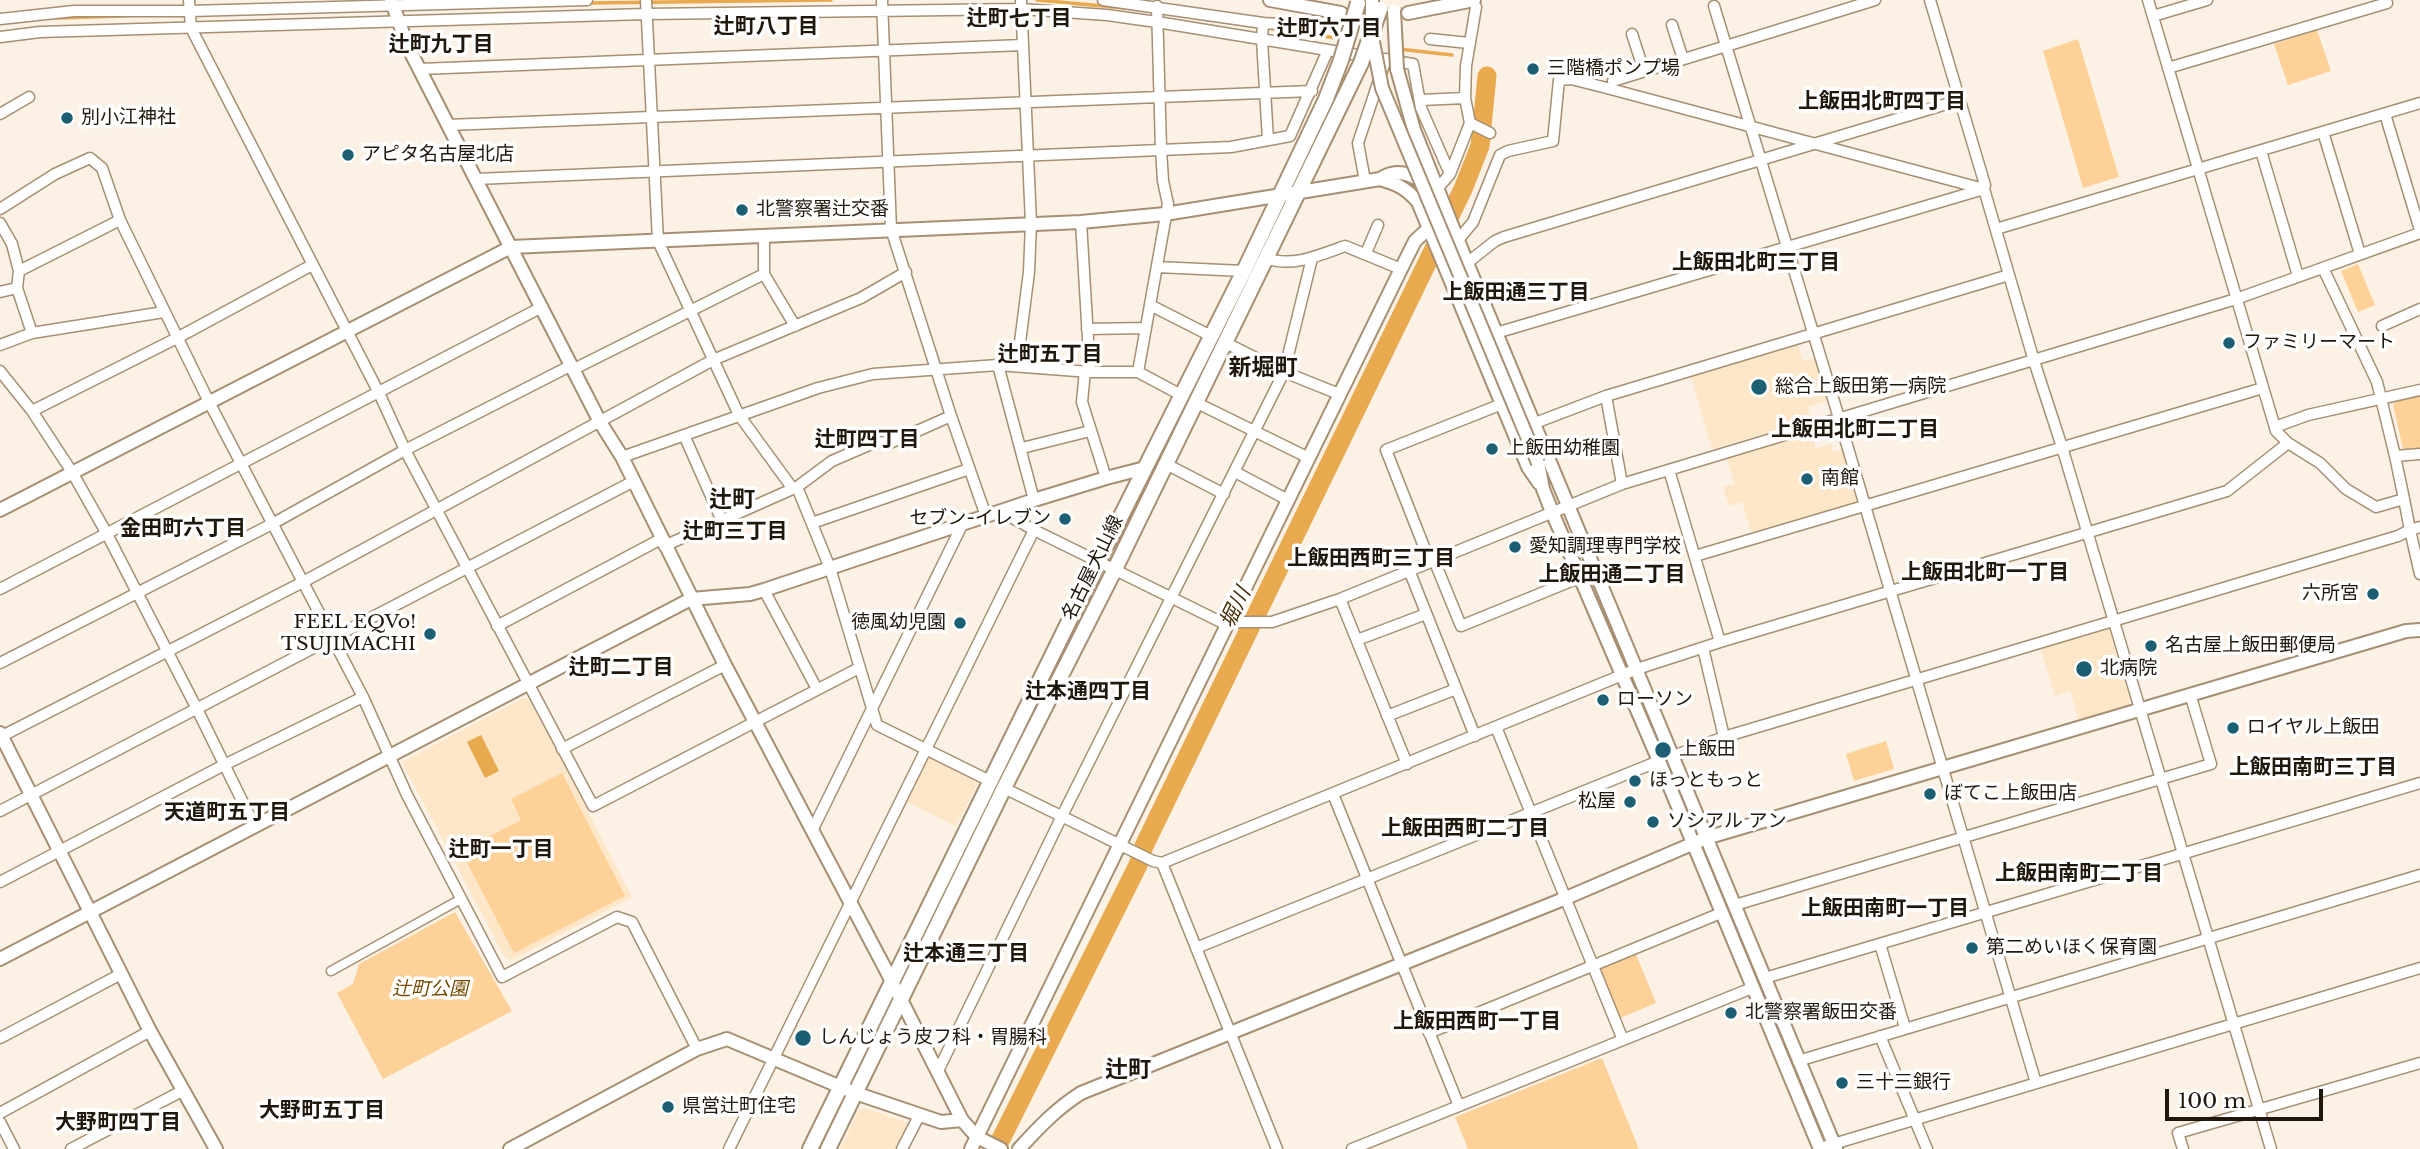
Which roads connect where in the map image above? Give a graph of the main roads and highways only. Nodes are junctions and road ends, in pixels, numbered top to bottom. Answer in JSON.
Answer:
{"nodes":[{"id":1,"x":1377,"y":3,"type":"edge"},
{"id":2,"x":1218,"y":339,"type":"junction"},
{"id":3,"x":998,"y":785,"type":"junction"},
{"id":4,"x":810,"y":1149,"type":"edge"},
{"id":5,"x":828,"y":1149,"type":"edge"}],
"edges":[{"from":1,"to":2,"type":"main road","name":"名古屋犬山線","bridge":true},
{"from":1,"to":2,"type":"main road","name":"名古屋犬山線","bridge":true},
{"from":2,"to":3,"type":"main road","name":"名古屋犬山線"},
{"from":2,"to":3,"type":"main road","name":"名古屋犬山線"},
{"from":3,"to":4,"type":"main road","name":"名古屋犬山線"},
{"from":3,"to":5,"type":"main road","name":"名古屋犬山線"}]}
